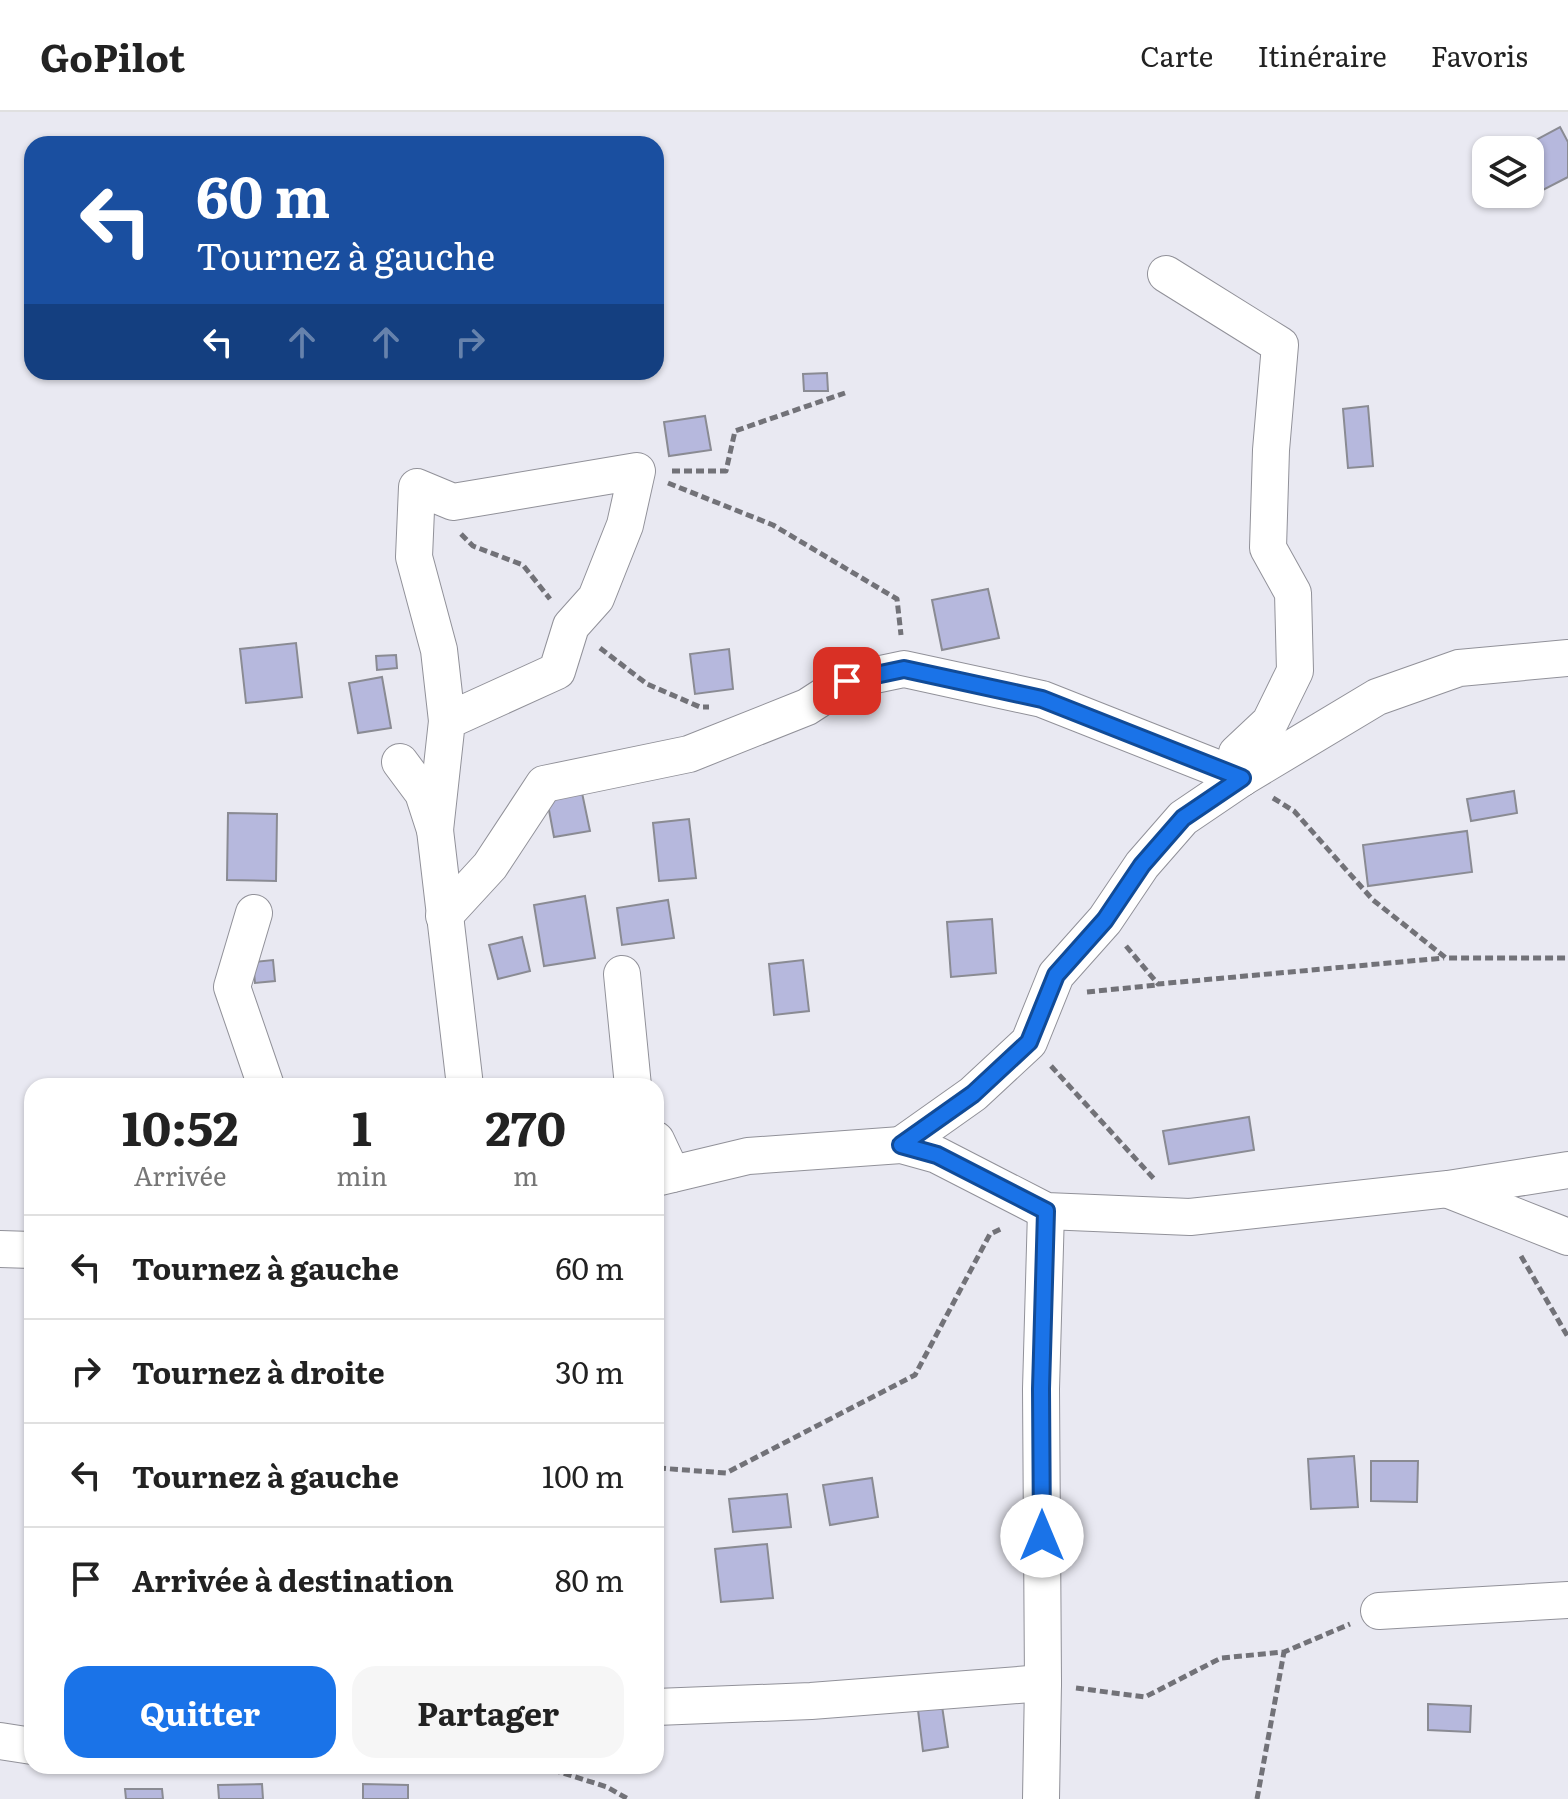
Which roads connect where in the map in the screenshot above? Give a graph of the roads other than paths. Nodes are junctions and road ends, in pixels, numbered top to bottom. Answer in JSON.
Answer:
{"nodes":[{"id":1,"x":1166,"y":274,"type":"dead end"},
{"id":2,"x":1568,"y":658,"type":"edge"},
{"id":3,"x":447,"y":721,"type":"junction"},
{"id":4,"x":400,"y":762,"type":"dead end"},
{"id":5,"x":1242,"y":778,"type":"junction"},
{"id":6,"x":435,"y":830,"type":"junction"},
{"id":7,"x":254,"y":913,"type":"dead end"},
{"id":8,"x":444,"y":916,"type":"junction"},
{"id":9,"x":622,"y":974,"type":"dead end"},
{"id":10,"x":263,"y":1078,"type":"edge"},
{"id":11,"x":464,"y":1078,"type":"edge"},
{"id":12,"x":632,"y":1078,"type":"edge"},
{"id":13,"x":901,"y":1145,"type":"junction"},
{"id":14,"x":1568,"y":1170,"type":"edge"},
{"id":15,"x":664,"y":1176,"type":"edge"},
{"id":16,"x":1448,"y":1189,"type":"junction"},
{"id":17,"x":1046,"y":1211,"type":"junction"},
{"id":18,"x":1568,"y":1237,"type":"edge"},
{"id":19,"x":0,"y":1249,"type":"edge"},
{"id":20,"x":24,"y":1250,"type":"edge"},
{"id":21,"x":1568,"y":1600,"type":"edge"},
{"id":22,"x":1379,"y":1611,"type":"road end"},
{"id":23,"x":1043,"y":1683,"type":"junction"},
{"id":24,"x":664,"y":1707,"type":"edge"},
{"id":25,"x":0,"y":1741,"type":"edge"},
{"id":26,"x":24,"y":1745,"type":"edge"},
{"id":27,"x":1041,"y":1799,"type":"edge"}],
"edges":[{"from":1,"to":5,"type":"street"},
{"from":2,"to":5,"type":"street"},
{"from":3,"to":3,"type":"street"},
{"from":3,"to":6,"type":"street"},
{"from":4,"to":6,"type":"street"},
{"from":5,"to":8,"type":"street"},
{"from":5,"to":13,"type":"street"},
{"from":6,"to":8,"type":"street"},
{"from":7,"to":10,"type":"street"},
{"from":8,"to":11,"type":"street"},
{"from":9,"to":12,"type":"street"},
{"from":13,"to":15,"type":"street"},
{"from":13,"to":17,"type":"street"},
{"from":14,"to":16,"type":"street"},
{"from":16,"to":17,"type":"street"},
{"from":16,"to":18,"type":"street"},
{"from":17,"to":23,"type":"street"},
{"from":19,"to":20,"type":"street"},
{"from":21,"to":22,"type":"street"},
{"from":23,"to":24,"type":"street"},
{"from":23,"to":27,"type":"street"},
{"from":25,"to":26,"type":"street"}]}
